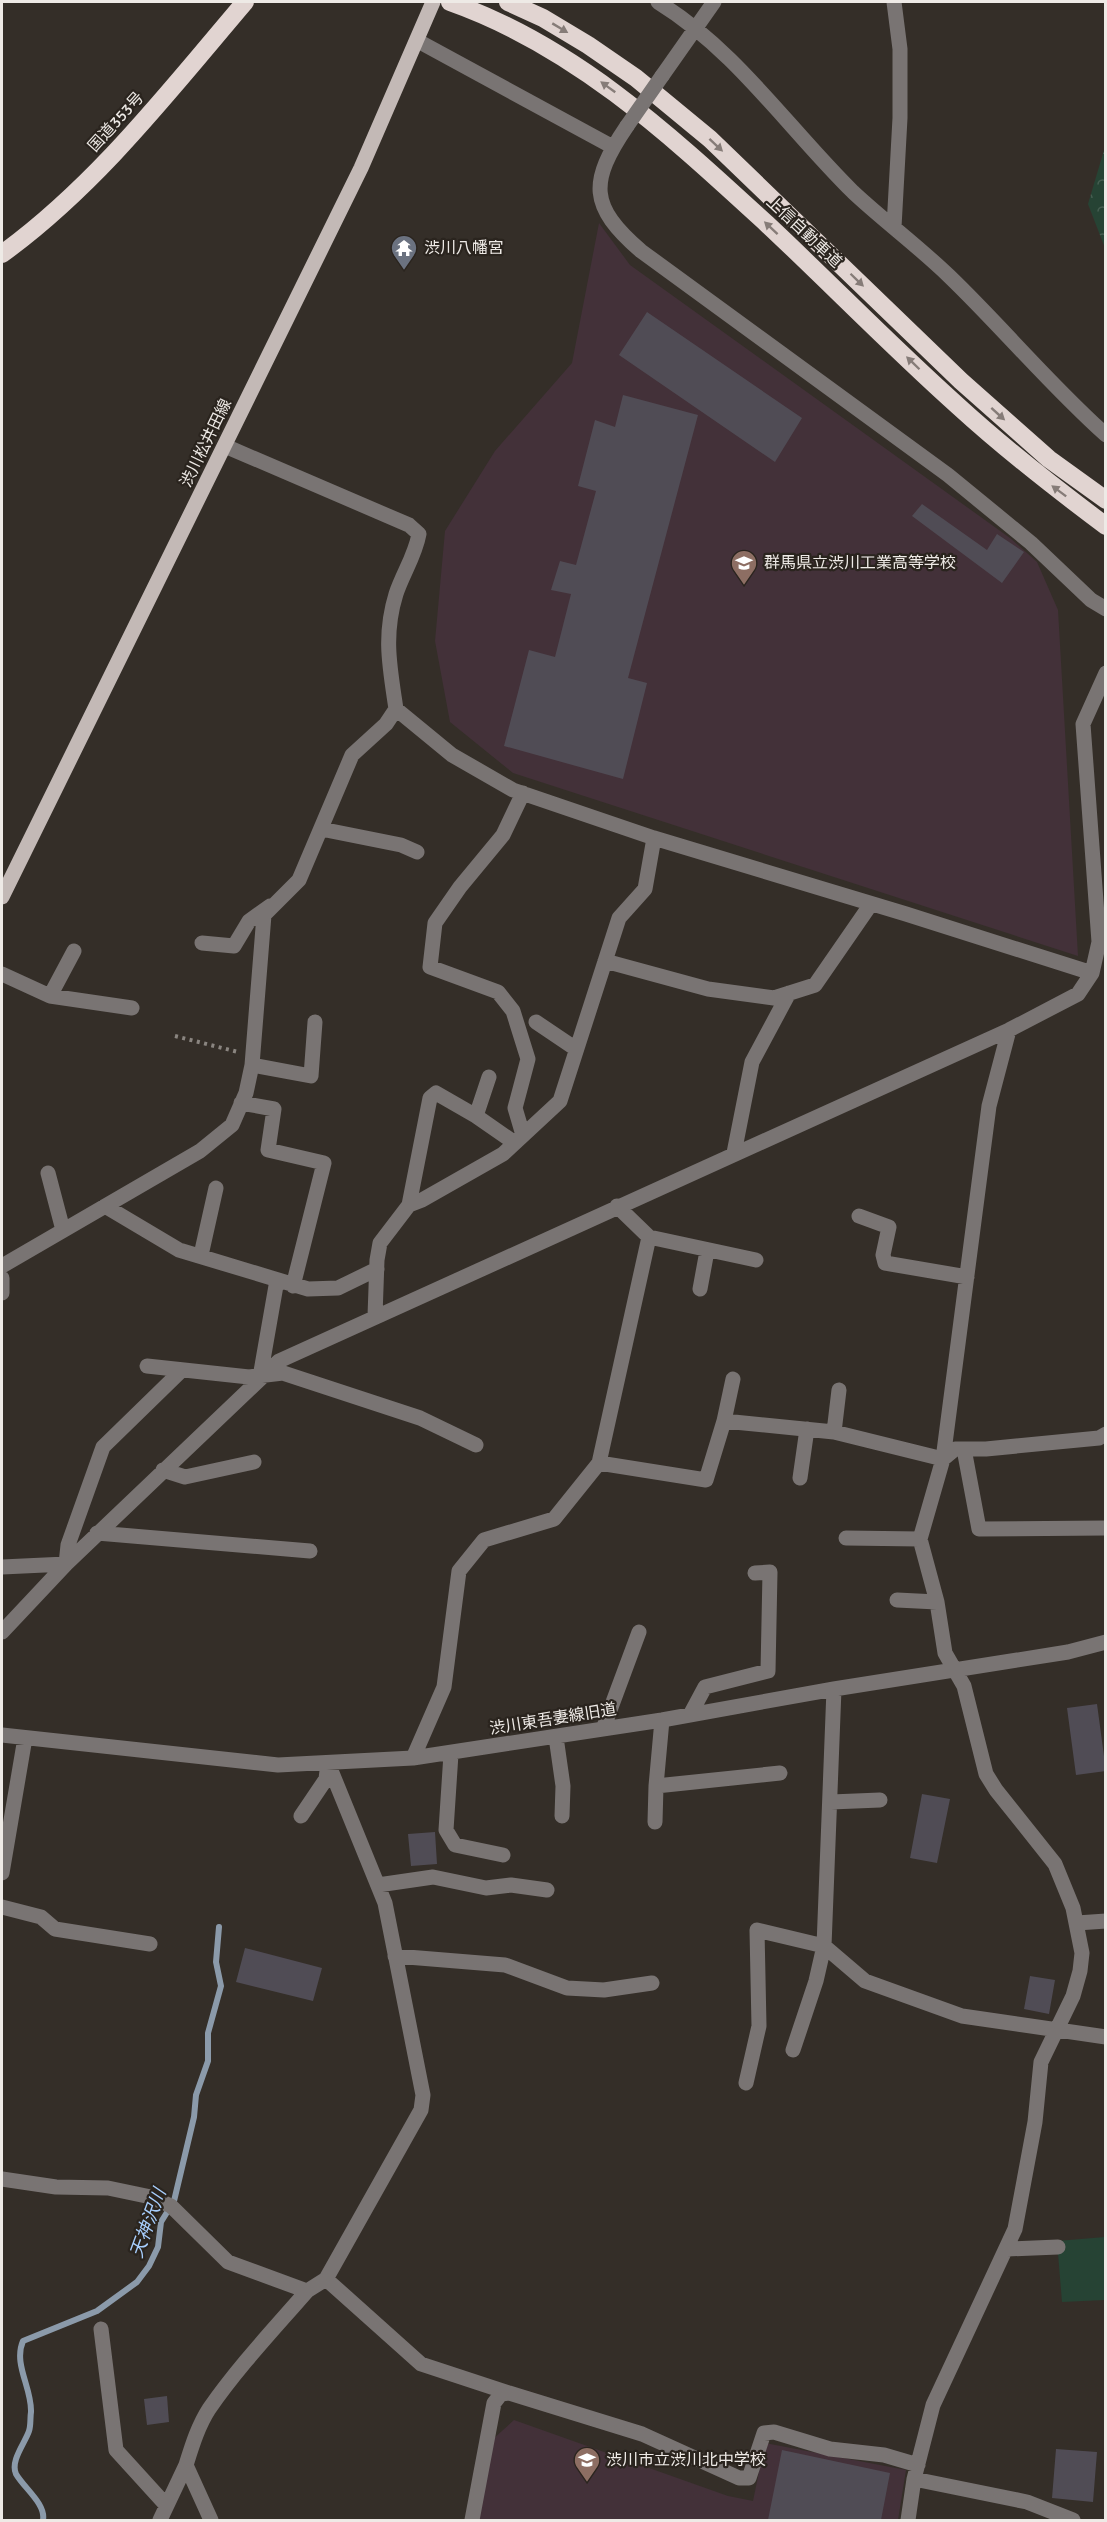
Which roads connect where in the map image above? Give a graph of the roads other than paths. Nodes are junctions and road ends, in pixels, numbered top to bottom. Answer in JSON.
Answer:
{"nodes":[{"id":1,"x":245,"y":2,"type":"edge"},
{"id":2,"x":450,"y":2,"type":"edge"},
{"id":3,"x":508,"y":2,"type":"edge"},
{"id":4,"x":658,"y":2,"type":"edge"},
{"id":5,"x":714,"y":2,"type":"edge"},
{"id":6,"x":894,"y":2,"type":"edge"},
{"id":7,"x":431,"y":7,"type":"edge"},
{"id":8,"x":696,"y":27,"type":"junction"},
{"id":9,"x":418,"y":41,"type":"junction"},
{"id":10,"x":613,"y":147,"type":"junction"},
{"id":11,"x":894,"y":227,"type":"junction"},
{"id":12,"x":2,"y":254,"type":"edge"},
{"id":13,"x":1106,"y":435,"type":"edge"},
{"id":14,"x":225,"y":446,"type":"junction"},
{"id":15,"x":1106,"y":500,"type":"edge"},
{"id":16,"x":1106,"y":526,"type":"edge"},
{"id":17,"x":1106,"y":609,"type":"edge"},
{"id":18,"x":1106,"y":673,"type":"edge"},
{"id":19,"x":396,"y":709,"type":"junction"},
{"id":20,"x":523,"y":793,"type":"junction"},
{"id":21,"x":321,"y":829,"type":"junction"},
{"id":22,"x":654,"y":838,"type":"junction"},
{"id":23,"x":417,"y":852,"type":"dead end"},
{"id":24,"x":2,"y":897,"type":"edge"},
{"id":25,"x":280,"y":899,"type":"junction"},
{"id":26,"x":871,"y":904,"type":"junction"},
{"id":27,"x":202,"y":943,"type":"dead end"},
{"id":28,"x":74,"y":951,"type":"dead end"},
{"id":29,"x":604,"y":961,"type":"junction"},
{"id":30,"x":2,"y":974,"type":"edge"},
{"id":31,"x":1092,"y":974,"type":"junction"},
{"id":32,"x":789,"y":993,"type":"junction"},
{"id":33,"x":50,"y":996,"type":"junction"},
{"id":34,"x":132,"y":1008,"type":"dead end"},
{"id":35,"x":315,"y":1022,"type":"dead end"},
{"id":36,"x":536,"y":1022,"type":"dead end"},
{"id":37,"x":1009,"y":1030,"type":"junction"},
{"id":38,"x":576,"y":1049,"type":"junction"},
{"id":39,"x":253,"y":1061,"type":"junction"},
{"id":40,"x":489,"y":1077,"type":"dead end"},
{"id":41,"x":242,"y":1102,"type":"junction"},
{"id":42,"x":476,"y":1116,"type":"junction"},
{"id":43,"x":519,"y":1139,"type":"junction"},
{"id":44,"x":734,"y":1153,"type":"junction"},
{"id":45,"x":48,"y":1173,"type":"dead end"},
{"id":46,"x":216,"y":1188,"type":"dead end"},
{"id":47,"x":409,"y":1205,"type":"junction"},
{"id":48,"x":105,"y":1206,"type":"junction"},
{"id":49,"x":617,"y":1206,"type":"junction"},
{"id":50,"x":859,"y":1216,"type":"dead end"},
{"id":51,"x":63,"y":1230,"type":"junction"},
{"id":52,"x":649,"y":1237,"type":"junction"},
{"id":53,"x":707,"y":1251,"type":"junction"},
{"id":54,"x":201,"y":1255,"type":"junction"},
{"id":55,"x":756,"y":1260,"type":"dead end"},
{"id":56,"x":2,"y":1266,"type":"edge"},
{"id":57,"x":377,"y":1269,"type":"junction"},
{"id":58,"x":968,"y":1277,"type":"junction"},
{"id":59,"x":2,"y":1278,"type":"edge"},
{"id":60,"x":278,"y":1280,"type":"junction"},
{"id":61,"x":292,"y":1286,"type":"junction"},
{"id":62,"x":700,"y":1289,"type":"dead end"},
{"id":63,"x":2,"y":1293,"type":"edge"},
{"id":64,"x":375,"y":1317,"type":"junction"},
{"id":65,"x":147,"y":1366,"type":"dead end"},
{"id":66,"x":182,"y":1370,"type":"junction"},
{"id":67,"x":261,"y":1377,"type":"junction"},
{"id":68,"x":733,"y":1379,"type":"dead end"},
{"id":69,"x":839,"y":1390,"type":"dead end"},
{"id":70,"x":724,"y":1421,"type":"junction"},
{"id":71,"x":807,"y":1429,"type":"junction"},
{"id":72,"x":834,"y":1432,"type":"junction"},
{"id":73,"x":1106,"y":1434,"type":"edge"},
{"id":74,"x":476,"y":1445,"type":"dead end"},
{"id":75,"x":964,"y":1449,"type":"junction"},
{"id":76,"x":944,"y":1459,"type":"junction"},
{"id":77,"x":254,"y":1462,"type":"dead end"},
{"id":78,"x":599,"y":1464,"type":"junction"},
{"id":79,"x":163,"y":1470,"type":"junction"},
{"id":80,"x":800,"y":1478,"type":"dead end"},
{"id":81,"x":1106,"y":1528,"type":"edge"},
{"id":82,"x":97,"y":1533,"type":"junction"},
{"id":83,"x":846,"y":1538,"type":"dead end"},
{"id":84,"x":920,"y":1539,"type":"junction"},
{"id":85,"x":310,"y":1551,"type":"dead end"},
{"id":86,"x":66,"y":1564,"type":"junction"},
{"id":87,"x":2,"y":1567,"type":"edge"},
{"id":88,"x":755,"y":1573,"type":"dead end"},
{"id":89,"x":897,"y":1600,"type":"dead end"},
{"id":90,"x":938,"y":1602,"type":"junction"},
{"id":91,"x":2,"y":1632,"type":"edge"},
{"id":92,"x":639,"y":1632,"type":"dead end"},
{"id":93,"x":1106,"y":1642,"type":"edge"},
{"id":94,"x":957,"y":1671,"type":"junction"},
{"id":95,"x":834,"y":1689,"type":"junction"},
{"id":96,"x":690,"y":1715,"type":"junction"},
{"id":97,"x":662,"y":1720,"type":"junction"},
{"id":98,"x":603,"y":1729,"type":"junction"},
{"id":99,"x":2,"y":1735,"type":"edge"},
{"id":100,"x":556,"y":1737,"type":"junction"},
{"id":101,"x":25,"y":1738,"type":"junction"},
{"id":102,"x":451,"y":1754,"type":"junction"},
{"id":103,"x":413,"y":1758,"type":"junction"},
{"id":104,"x":328,"y":1763,"type":"junction"},
{"id":105,"x":780,"y":1773,"type":"dead end"},
{"id":106,"x":656,"y":1786,"type":"junction"},
{"id":107,"x":880,"y":1800,"type":"dead end"},
{"id":108,"x":831,"y":1802,"type":"junction"},
{"id":109,"x":301,"y":1816,"type":"dead end"},
{"id":110,"x":562,"y":1816,"type":"dead end"},
{"id":111,"x":655,"y":1822,"type":"dead end"},
{"id":112,"x":503,"y":1855,"type":"dead end"},
{"id":113,"x":2,"y":1873,"type":"edge"},
{"id":114,"x":378,"y":1885,"type":"junction"},
{"id":115,"x":547,"y":1890,"type":"dead end"},
{"id":116,"x":2,"y":1907,"type":"edge"},
{"id":117,"x":1106,"y":1920,"type":"edge"},
{"id":118,"x":1077,"y":1923,"type":"junction"},
{"id":119,"x":150,"y":1944,"type":"dead end"},
{"id":120,"x":824,"y":1946,"type":"junction"},
{"id":121,"x":395,"y":1956,"type":"junction"},
{"id":122,"x":652,"y":1983,"type":"dead end"},
{"id":123,"x":1056,"y":2031,"type":"junction"},
{"id":124,"x":1106,"y":2037,"type":"edge"},
{"id":125,"x":793,"y":2050,"type":"dead end"},
{"id":126,"x":746,"y":2083,"type":"dead end"},
{"id":127,"x":2,"y":2179,"type":"edge"},
{"id":128,"x":1058,"y":2247,"type":"dead end"},
{"id":129,"x":1007,"y":2249,"type":"junction"},
{"id":130,"x":326,"y":2279,"type":"junction"},
{"id":131,"x":307,"y":2291,"type":"junction"},
{"id":132,"x":101,"y":2329,"type":"dead end"},
{"id":133,"x":509,"y":2393,"type":"junction"},
{"id":134,"x":186,"y":2465,"type":"junction"},
{"id":135,"x":916,"y":2472,"type":"junction"},
{"id":136,"x":166,"y":2505,"type":"junction"},
{"id":137,"x":160,"y":2520,"type":"edge"},
{"id":138,"x":211,"y":2520,"type":"edge"},
{"id":139,"x":472,"y":2520,"type":"edge"},
{"id":140,"x":908,"y":2520,"type":"edge"},
{"id":141,"x":1073,"y":2520,"type":"edge"}],
"edges":[{"from":1,"to":12,"type":"highway","name":"国道353号"},
{"from":16,"to":2,"type":"highway","name":"上信自動車道","one_way":true},
{"from":3,"to":15,"type":"highway","name":"上信自動車道","one_way":true},
{"from":4,"to":8,"type":"street"},
{"from":5,"to":8,"type":"street"},
{"from":6,"to":11,"type":"street"},
{"from":7,"to":9,"type":"main road","name":"渋川松井田線"},
{"from":8,"to":10,"type":"street","bridge":true},
{"from":8,"to":11,"type":"street"},
{"from":9,"to":10,"type":"street"},
{"from":9,"to":14,"type":"main road","name":"渋川松井田線"},
{"from":10,"to":17,"type":"street"},
{"from":11,"to":13,"type":"street"},
{"from":14,"to":19,"type":"street"},
{"from":14,"to":24,"type":"main road","name":"渋川松井田線"},
{"from":18,"to":31,"type":"street"},
{"from":19,"to":20,"type":"street"},
{"from":19,"to":21,"type":"street"},
{"from":20,"to":22,"type":"street"},
{"from":20,"to":43,"type":"street"},
{"from":21,"to":23,"type":"street"},
{"from":21,"to":25,"type":"street"},
{"from":22,"to":26,"type":"street"},
{"from":22,"to":29,"type":"street"},
{"from":25,"to":27,"type":"street"},
{"from":25,"to":39,"type":"street"},
{"from":26,"to":31,"type":"street"},
{"from":26,"to":32,"type":"street"},
{"from":28,"to":33,"type":"street"},
{"from":29,"to":32,"type":"street"},
{"from":29,"to":38,"type":"street"},
{"from":30,"to":33,"type":"street"},
{"from":31,"to":37,"type":"street"},
{"from":32,"to":44,"type":"street"},
{"from":33,"to":34,"type":"street"},
{"from":35,"to":39,"type":"street"},
{"from":36,"to":38,"type":"street"},
{"from":37,"to":44,"type":"street"},
{"from":37,"to":58,"type":"street"},
{"from":38,"to":43,"type":"street"},
{"from":39,"to":41,"type":"street"},
{"from":40,"to":42,"type":"street"},
{"from":41,"to":48,"type":"street"},
{"from":41,"to":61,"type":"street"},
{"from":42,"to":43,"type":"street"},
{"from":42,"to":47,"type":"street"},
{"from":43,"to":47,"type":"street"},
{"from":44,"to":49,"type":"street"},
{"from":45,"to":51,"type":"street"},
{"from":46,"to":54,"type":"street"},
{"from":47,"to":57,"type":"street"},
{"from":48,"to":51,"type":"street"},
{"from":48,"to":54,"type":"street"},
{"from":49,"to":52,"type":"street"},
{"from":49,"to":64,"type":"street"},
{"from":50,"to":58,"type":"street"},
{"from":51,"to":56,"type":"street"},
{"from":52,"to":53,"type":"street"},
{"from":52,"to":78,"type":"street"},
{"from":53,"to":55,"type":"street"},
{"from":53,"to":62,"type":"street"},
{"from":54,"to":60,"type":"street"},
{"from":57,"to":61,"type":"street"},
{"from":57,"to":64,"type":"street"},
{"from":58,"to":76,"type":"street"},
{"from":59,"to":63,"type":"street"},
{"from":60,"to":61,"type":"street"},
{"from":60,"to":67,"type":"street"},
{"from":64,"to":67,"type":"street"},
{"from":65,"to":66,"type":"street"},
{"from":66,"to":67,"type":"street"},
{"from":66,"to":86,"type":"street"},
{"from":67,"to":74,"type":"street"},
{"from":67,"to":79,"type":"street"},
{"from":68,"to":70,"type":"street"},
{"from":69,"to":72,"type":"street"},
{"from":70,"to":71,"type":"street"},
{"from":70,"to":78,"type":"street"},
{"from":71,"to":72,"type":"street"},
{"from":71,"to":80,"type":"street"},
{"from":72,"to":76,"type":"street"},
{"from":73,"to":75,"type":"street"},
{"from":75,"to":76,"type":"street"},
{"from":75,"to":81,"type":"street"},
{"from":76,"to":84,"type":"street"},
{"from":77,"to":79,"type":"street"},
{"from":78,"to":103,"type":"street"},
{"from":79,"to":82,"type":"street"},
{"from":82,"to":85,"type":"street"},
{"from":82,"to":86,"type":"street"},
{"from":83,"to":84,"type":"street"},
{"from":84,"to":90,"type":"street"},
{"from":86,"to":87,"type":"street"},
{"from":86,"to":91,"type":"street"},
{"from":88,"to":96,"type":"street"},
{"from":89,"to":90,"type":"street"},
{"from":90,"to":94,"type":"street"},
{"from":92,"to":98,"type":"street"},
{"from":93,"to":94,"type":"street","name":"渋川東吾妻線旧道"},
{"from":94,"to":95,"type":"street","name":"渋川東吾妻線旧道"},
{"from":94,"to":118,"type":"street"},
{"from":95,"to":96,"type":"street","name":"渋川東吾妻線旧道"},
{"from":95,"to":108,"type":"street"},
{"from":96,"to":97,"type":"street","name":"渋川東吾妻線旧道"},
{"from":97,"to":98,"type":"street","name":"渋川東吾妻線旧道"},
{"from":97,"to":106,"type":"street"},
{"from":98,"to":100,"type":"street","name":"渋川東吾妻線旧道"},
{"from":99,"to":101,"type":"street","name":"渋川東吾妻線旧道"},
{"from":100,"to":102,"type":"street","name":"渋川東吾妻線旧道"},
{"from":100,"to":110,"type":"street"},
{"from":101,"to":104,"type":"street","name":"渋川東吾妻線旧道"},
{"from":101,"to":113,"type":"street"},
{"from":102,"to":103,"type":"street","name":"渋川東吾妻線旧道"},
{"from":102,"to":112,"type":"street"},
{"from":103,"to":104,"type":"street","name":"渋川東吾妻線旧道"},
{"from":104,"to":109,"type":"street"},
{"from":104,"to":114,"type":"street"},
{"from":105,"to":106,"type":"street"},
{"from":106,"to":111,"type":"street"},
{"from":107,"to":108,"type":"street"},
{"from":108,"to":120,"type":"street"},
{"from":114,"to":115,"type":"street"},
{"from":114,"to":121,"type":"street"},
{"from":116,"to":119,"type":"street"},
{"from":117,"to":118,"type":"street"},
{"from":118,"to":123,"type":"street"},
{"from":120,"to":123,"type":"street"},
{"from":120,"to":125,"type":"street"},
{"from":120,"to":126,"type":"street"},
{"from":121,"to":122,"type":"street"},
{"from":121,"to":130,"type":"street"},
{"from":123,"to":124,"type":"street"},
{"from":123,"to":129,"type":"street"},
{"from":127,"to":131,"type":"street"},
{"from":128,"to":129,"type":"street"},
{"from":129,"to":135,"type":"street"},
{"from":130,"to":131,"type":"street"},
{"from":130,"to":133,"type":"street"},
{"from":131,"to":134,"type":"street"},
{"from":132,"to":136,"type":"street"},
{"from":133,"to":135,"type":"street"},
{"from":133,"to":139,"type":"street"},
{"from":134,"to":136,"type":"street"},
{"from":134,"to":138,"type":"street"},
{"from":135,"to":140,"type":"street"},
{"from":135,"to":141,"type":"street"},
{"from":136,"to":137,"type":"street"}]}
